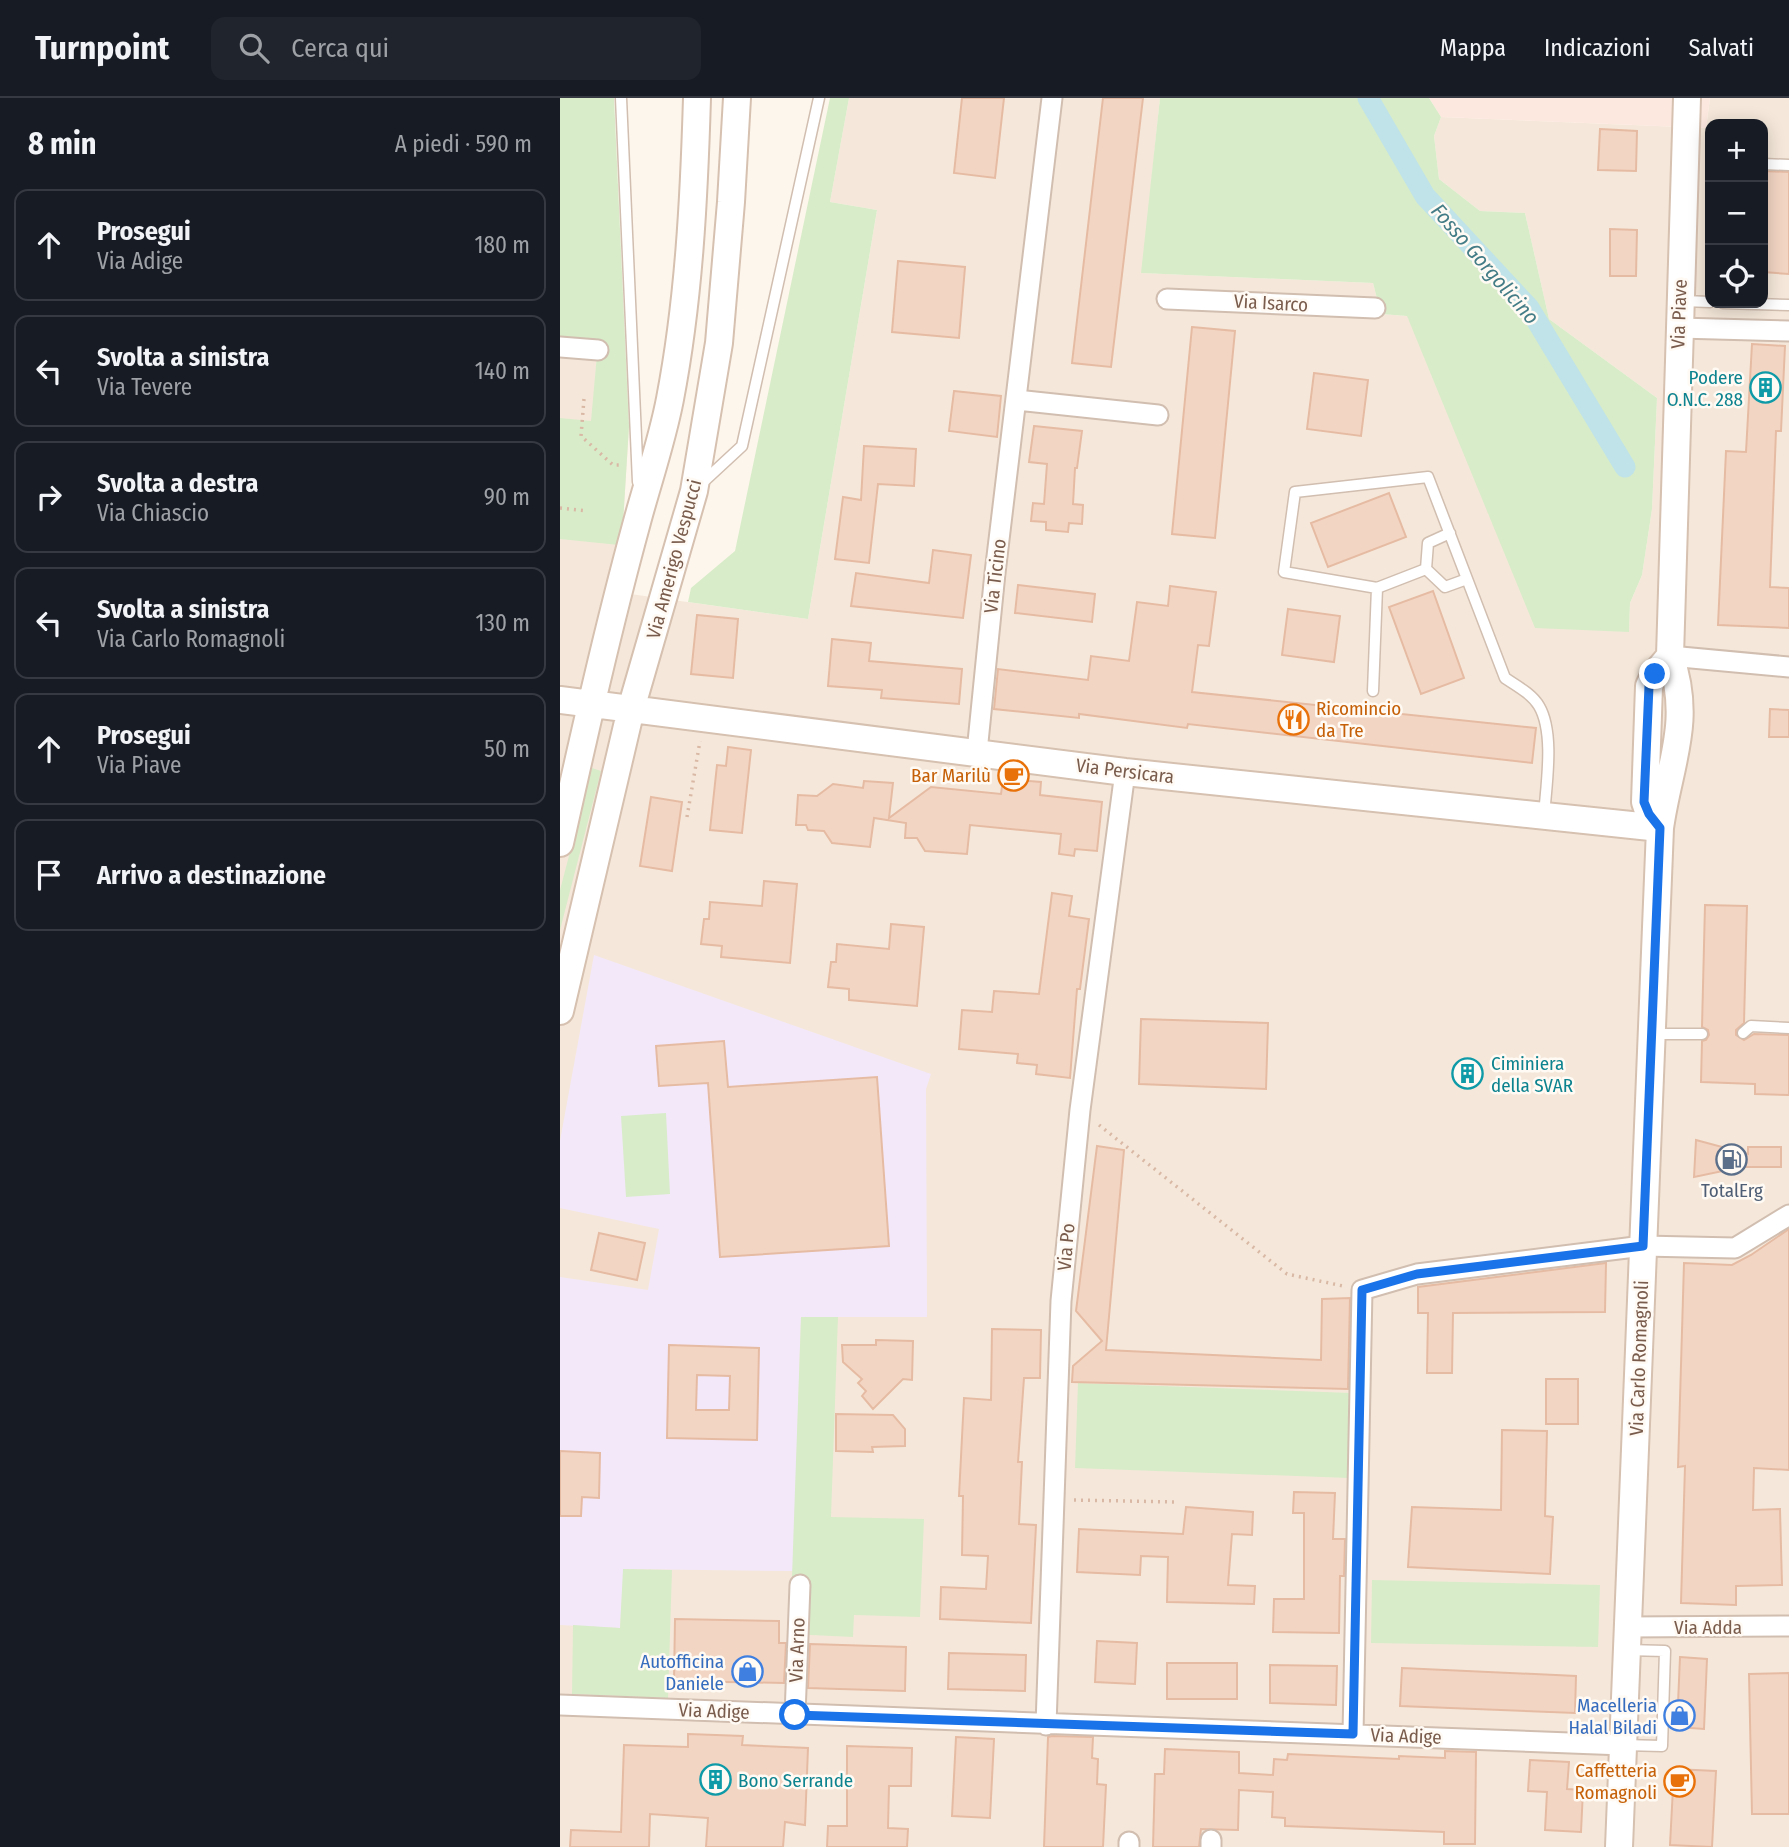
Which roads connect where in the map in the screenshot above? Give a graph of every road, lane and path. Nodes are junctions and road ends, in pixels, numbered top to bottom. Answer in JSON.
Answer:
{"nodes":[{"id":1,"x":621,"y":98,"type":"edge"},
{"id":2,"x":697,"y":98,"type":"edge"},
{"id":3,"x":737,"y":98,"type":"edge"},
{"id":4,"x":819,"y":98,"type":"edge"},
{"id":5,"x":1052,"y":98,"type":"edge"},
{"id":6,"x":1687,"y":98,"type":"edge"},
{"id":7,"x":1768,"y":164,"type":"edge"},
{"id":8,"x":1789,"y":165,"type":"edge"},
{"id":9,"x":1167,"y":299,"type":"dead end"},
{"id":10,"x":1679,"y":301,"type":"junction"},
{"id":11,"x":1705,"y":302,"type":"edge"},
{"id":12,"x":1768,"y":304,"type":"edge"},
{"id":13,"x":1789,"y":305,"type":"edge"},
{"id":14,"x":1375,"y":308,"type":"dead end"},
{"id":15,"x":1678,"y":328,"type":"junction"},
{"id":16,"x":1789,"y":331,"type":"edge"},
{"id":17,"x":560,"y":347,"type":"edge"},
{"id":18,"x":598,"y":350,"type":"dead end"},
{"id":19,"x":584,"y":399,"type":"dead end"},
{"id":20,"x":1016,"y":400,"type":"junction"},
{"id":21,"x":1158,"y":415,"type":"dead end"},
{"id":22,"x":638,"y":464,"type":"junction"},
{"id":23,"x":694,"y":491,"type":"junction"},
{"id":24,"x":560,"y":508,"type":"edge"},
{"id":25,"x":587,"y":511,"type":"dead end"},
{"id":26,"x":637,"y":523,"type":"junction"},
{"id":27,"x":1450,"y":533,"type":"junction"},
{"id":28,"x":1426,"y":569,"type":"junction"},
{"id":29,"x":1467,"y":579,"type":"junction"},
{"id":30,"x":1377,"y":588,"type":"junction"},
{"id":31,"x":1670,"y":656,"type":"junction"},
{"id":32,"x":1789,"y":667,"type":"edge"},
{"id":33,"x":560,"y":691,"type":"edge"},
{"id":34,"x":1373,"y":691,"type":"dead end"},
{"id":35,"x":560,"y":700,"type":"edge"},
{"id":36,"x":590,"y":703,"type":"junction"},
{"id":37,"x":631,"y":709,"type":"junction"},
{"id":38,"x":704,"y":719,"type":"junction"},
{"id":39,"x":977,"y":752,"type":"junction"},
{"id":40,"x":1125,"y":772,"type":"junction"},
{"id":41,"x":1544,"y":816,"type":"junction"},
{"id":42,"x":687,"y":817,"type":"dead end"},
{"id":43,"x":1660,"y":828,"type":"junction"},
{"id":44,"x":560,"y":843,"type":"edge"},
{"id":45,"x":560,"y":1011,"type":"edge"},
{"id":46,"x":1789,"y":1028,"type":"edge"},
{"id":47,"x":1743,"y":1033,"type":"dead end"},
{"id":48,"x":1652,"y":1034,"type":"junction"},
{"id":49,"x":1702,"y":1034,"type":"dead end"},
{"id":50,"x":1080,"y":1110,"type":"junction"},
{"id":51,"x":1789,"y":1215,"type":"edge"},
{"id":52,"x":1643,"y":1246,"type":"junction"},
{"id":53,"x":1362,"y":1290,"type":"junction"},
{"id":54,"x":1054,"y":1500,"type":"junction"},
{"id":55,"x":1177,"y":1502,"type":"dead end"},
{"id":56,"x":800,"y":1586,"type":"dead end"},
{"id":57,"x":1789,"y":1626,"type":"edge"},
{"id":58,"x":1627,"y":1639,"type":"junction"},
{"id":59,"x":560,"y":1705,"type":"edge"},
{"id":60,"x":795,"y":1715,"type":"junction"},
{"id":61,"x":1046,"y":1725,"type":"junction"},
{"id":62,"x":1353,"y":1734,"type":"junction"},
{"id":63,"x":1623,"y":1745,"type":"junction"},
{"id":64,"x":1619,"y":1847,"type":"edge"}],
"edges":[{"from":1,"to":22,"type":"lane"},
{"from":2,"to":26,"type":"street"},
{"from":3,"to":23,"type":"street","name":"Via Amerigo Vespucci"},
{"from":4,"to":23,"type":"lane"},
{"from":5,"to":20,"type":"street","name":"Via Ticino"},
{"from":6,"to":10,"type":"street","name":"Via Piave"},
{"from":7,"to":8,"type":"lane"},
{"from":9,"to":14,"type":"street","name":"Via Isarco"},
{"from":10,"to":11,"type":"lane"},
{"from":10,"to":15,"type":"street","name":"Via Piave"},
{"from":12,"to":13,"type":"lane"},
{"from":15,"to":16,"type":"street"},
{"from":15,"to":31,"type":"street","name":"Via Piave"},
{"from":17,"to":18,"type":"street"},
{"from":19,"to":22,"type":"path"},
{"from":20,"to":21,"type":"street"},
{"from":20,"to":39,"type":"street","name":"Via Ticino"},
{"from":22,"to":26,"type":"lane"},
{"from":23,"to":37,"type":"street","name":"Via Amerigo Vespucci"},
{"from":24,"to":25,"type":"path"},
{"from":26,"to":36,"type":"street"},
{"from":27,"to":28,"type":"lane"},
{"from":27,"to":29,"type":"lane"},
{"from":27,"to":30,"type":"lane"},
{"from":28,"to":29,"type":"lane"},
{"from":28,"to":30,"type":"lane"},
{"from":29,"to":41,"type":"lane"},
{"from":30,"to":34,"type":"lane"},
{"from":31,"to":32,"type":"street"},
{"from":31,"to":43,"type":"street"},
{"from":33,"to":36,"type":"street"},
{"from":35,"to":36,"type":"street"},
{"from":36,"to":37,"type":"street","name":"Via Persicara"},
{"from":36,"to":44,"type":"street"},
{"from":37,"to":38,"type":"street","name":"Via Persicara"},
{"from":37,"to":45,"type":"street","name":"Via Amerigo Vespucci"},
{"from":38,"to":39,"type":"street","name":"Via Persicara"},
{"from":38,"to":42,"type":"path"},
{"from":39,"to":40,"type":"street","name":"Via Persicara"},
{"from":40,"to":41,"type":"street","name":"Via Persicara"},
{"from":40,"to":50,"type":"street","name":"Via Po"},
{"from":41,"to":43,"type":"street","name":"Via Persicara"},
{"from":43,"to":48,"type":"street","name":"Via Carlo Romagnoli"},
{"from":46,"to":47,"type":"lane"},
{"from":48,"to":49,"type":"lane"},
{"from":48,"to":52,"type":"street","name":"Via Carlo Romagnoli"},
{"from":50,"to":53,"type":"path"},
{"from":50,"to":54,"type":"street","name":"Via Po"},
{"from":51,"to":52,"type":"street"},
{"from":52,"to":53,"type":"street"},
{"from":52,"to":58,"type":"street","name":"Via Carlo Romagnoli"},
{"from":53,"to":62,"type":"street"},
{"from":54,"to":55,"type":"path"},
{"from":54,"to":61,"type":"street","name":"Via Po"},
{"from":56,"to":60,"type":"street","name":"Via Arno"},
{"from":57,"to":58,"type":"street","name":"Via Adda"},
{"from":58,"to":63,"type":"street","name":"Via Carlo Romagnoli"},
{"from":58,"to":63,"type":"lane"},
{"from":59,"to":60,"type":"street","name":"Via Adige"},
{"from":60,"to":61,"type":"street","name":"Via Adige"},
{"from":61,"to":62,"type":"street","name":"Via Adige"},
{"from":62,"to":63,"type":"street","name":"Via Adige"},
{"from":63,"to":64,"type":"street","name":"Via Carlo Romagnoli"}]}
